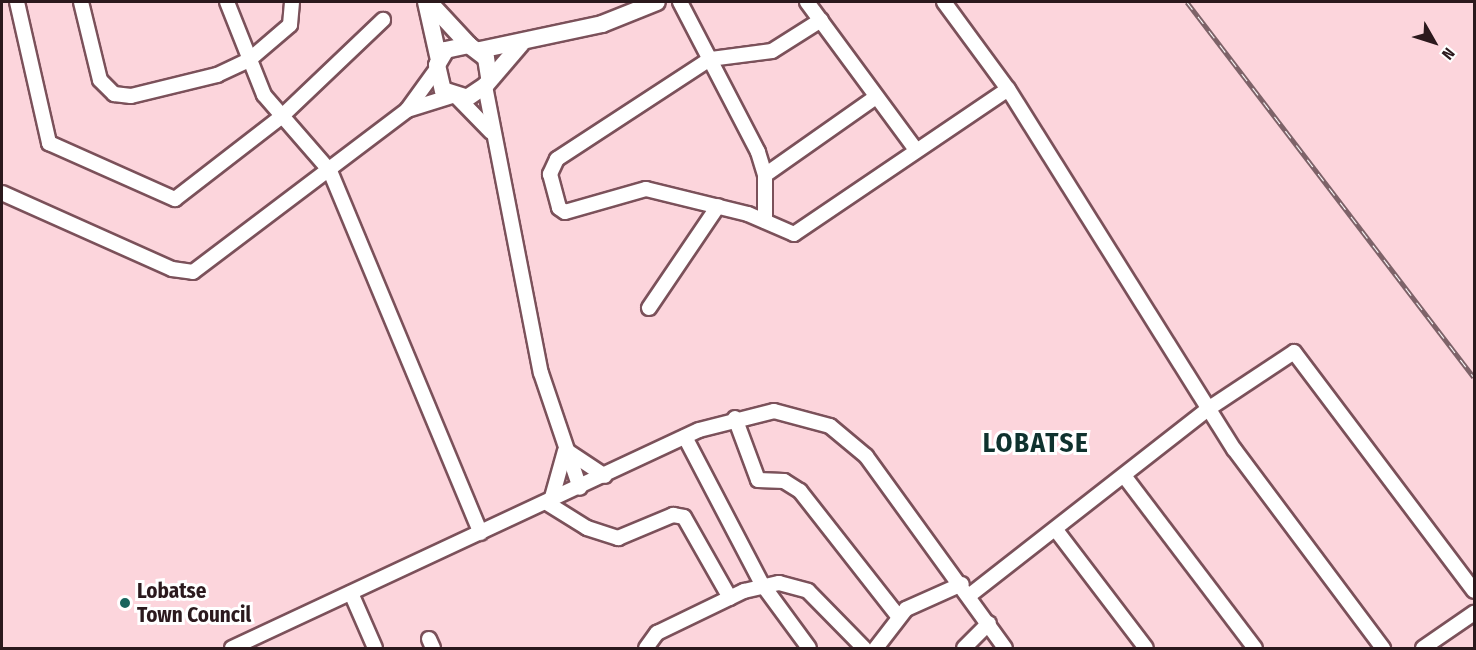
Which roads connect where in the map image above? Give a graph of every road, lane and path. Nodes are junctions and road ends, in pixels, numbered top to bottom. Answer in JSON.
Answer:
{"nodes":[{"id":1,"x":17,"y":2,"type":"edge"},
{"id":2,"x":81,"y":2,"type":"edge"},
{"id":3,"x":227,"y":2,"type":"edge"},
{"id":4,"x":292,"y":2,"type":"edge"},
{"id":5,"x":427,"y":2,"type":"edge"},
{"id":6,"x":657,"y":2,"type":"edge"},
{"id":7,"x":680,"y":2,"type":"edge"},
{"id":8,"x":807,"y":2,"type":"edge"},
{"id":9,"x":944,"y":2,"type":"edge"},
{"id":10,"x":383,"y":20,"type":"dead end"},
{"id":11,"x":821,"y":20,"type":"junction"},
{"id":12,"x":520,"y":44,"type":"junction"},
{"id":13,"x":474,"y":48,"type":"junction"},
{"id":14,"x":710,"y":58,"type":"junction"},
{"id":15,"x":249,"y":60,"type":"junction"},
{"id":16,"x":437,"y":65,"type":"junction"},
{"id":17,"x":487,"y":82,"type":"junction"},
{"id":18,"x":1008,"y":89,"type":"junction"},
{"id":19,"x":454,"y":97,"type":"junction"},
{"id":20,"x":876,"y":97,"type":"junction"},
{"id":21,"x":407,"y":110,"type":"junction"},
{"id":22,"x":281,"y":117,"type":"junction"},
{"id":23,"x":490,"y":132,"type":"junction"},
{"id":24,"x":916,"y":150,"type":"junction"},
{"id":25,"x":330,"y":171,"type":"junction"},
{"id":26,"x":765,"y":175,"type":"junction"},
{"id":27,"x":2,"y":193,"type":"edge"},
{"id":28,"x":718,"y":206,"type":"junction"},
{"id":29,"x":765,"y":221,"type":"junction"},
{"id":30,"x":649,"y":308,"type":"dead end"},
{"id":31,"x":1208,"y":409,"type":"junction"},
{"id":32,"x":735,"y":418,"type":"junction"},
{"id":33,"x":685,"y":437,"type":"junction"},
{"id":34,"x":566,"y":448,"type":"junction"},
{"id":35,"x":605,"y":476,"type":"junction"},
{"id":36,"x":1125,"y":477,"type":"junction"},
{"id":37,"x":580,"y":488,"type":"junction"},
{"id":38,"x":548,"y":503,"type":"junction"},
{"id":39,"x":1056,"y":530,"type":"junction"},
{"id":40,"x":481,"y":533,"type":"junction"},
{"id":41,"x":762,"y":584,"type":"junction"},
{"id":42,"x":966,"y":590,"type":"junction"},
{"id":43,"x":1474,"y":591,"type":"edge"},
{"id":44,"x":351,"y":593,"type":"junction"},
{"id":45,"x":730,"y":598,"type":"junction"},
{"id":46,"x":1474,"y":613,"type":"edge"},
{"id":47,"x":898,"y":616,"type":"junction"},
{"id":48,"x":989,"y":623,"type":"junction"},
{"id":49,"x":232,"y":648,"type":"edge"},
{"id":50,"x":375,"y":648,"type":"edge"},
{"id":51,"x":646,"y":648,"type":"edge"},
{"id":52,"x":809,"y":648,"type":"edge"},
{"id":53,"x":864,"y":648,"type":"edge"},
{"id":54,"x":876,"y":648,"type":"edge"},
{"id":55,"x":964,"y":648,"type":"edge"},
{"id":56,"x":1005,"y":648,"type":"edge"},
{"id":57,"x":1146,"y":648,"type":"edge"},
{"id":58,"x":1255,"y":648,"type":"edge"},
{"id":59,"x":1383,"y":648,"type":"edge"},
{"id":60,"x":1423,"y":648,"type":"edge"}],
"edges":[{"from":1,"to":22,"type":"street"},
{"from":2,"to":15,"type":"street"},
{"from":3,"to":15,"type":"street"},
{"from":4,"to":15,"type":"street"},
{"from":5,"to":13,"type":"main road"},
{"from":5,"to":16,"type":"main road"},
{"from":6,"to":12,"type":"main road"},
{"from":7,"to":14,"type":"street"},
{"from":8,"to":11,"type":"street"},
{"from":9,"to":18,"type":"street"},
{"from":10,"to":22,"type":"street"},
{"from":11,"to":14,"type":"street"},
{"from":11,"to":20,"type":"street"},
{"from":12,"to":13,"type":"main road"},
{"from":12,"to":17,"type":"main road"},
{"from":13,"to":16,"type":"main road"},
{"from":13,"to":17,"type":"main road"},
{"from":14,"to":26,"type":"street"},
{"from":14,"to":28,"type":"street"},
{"from":15,"to":22,"type":"street"},
{"from":16,"to":19,"type":"main road"},
{"from":16,"to":21,"type":"street"},
{"from":17,"to":19,"type":"main road"},
{"from":17,"to":23,"type":"street"},
{"from":18,"to":24,"type":"street"},
{"from":18,"to":31,"type":"street"},
{"from":19,"to":21,"type":"street"},
{"from":19,"to":23,"type":"street"},
{"from":20,"to":24,"type":"street"},
{"from":20,"to":26,"type":"street"},
{"from":21,"to":25,"type":"street"},
{"from":22,"to":25,"type":"street"},
{"from":23,"to":34,"type":"street"},
{"from":24,"to":29,"type":"street"},
{"from":25,"to":27,"type":"street"},
{"from":25,"to":40,"type":"street"},
{"from":26,"to":29,"type":"street"},
{"from":28,"to":29,"type":"street"},
{"from":28,"to":30,"type":"street"},
{"from":31,"to":36,"type":"street"},
{"from":31,"to":43,"type":"street"},
{"from":31,"to":59,"type":"street"},
{"from":32,"to":33,"type":"street"},
{"from":32,"to":42,"type":"street"},
{"from":32,"to":47,"type":"street"},
{"from":33,"to":35,"type":"street"},
{"from":33,"to":41,"type":"street"},
{"from":34,"to":35,"type":"street"},
{"from":34,"to":37,"type":"street"},
{"from":34,"to":38,"type":"street"},
{"from":35,"to":37,"type":"street"},
{"from":36,"to":39,"type":"street"},
{"from":36,"to":58,"type":"street"},
{"from":37,"to":38,"type":"street"},
{"from":38,"to":40,"type":"street"},
{"from":38,"to":45,"type":"street"},
{"from":39,"to":42,"type":"street"},
{"from":39,"to":57,"type":"street"},
{"from":40,"to":44,"type":"street"},
{"from":41,"to":45,"type":"street"},
{"from":41,"to":52,"type":"street"},
{"from":41,"to":53,"type":"street"},
{"from":42,"to":47,"type":"street"},
{"from":42,"to":48,"type":"street"},
{"from":44,"to":49,"type":"street"},
{"from":44,"to":50,"type":"street"},
{"from":45,"to":51,"type":"street"},
{"from":46,"to":60,"type":"street"},
{"from":47,"to":54,"type":"street"},
{"from":48,"to":55,"type":"street"},
{"from":48,"to":56,"type":"street"}]}
